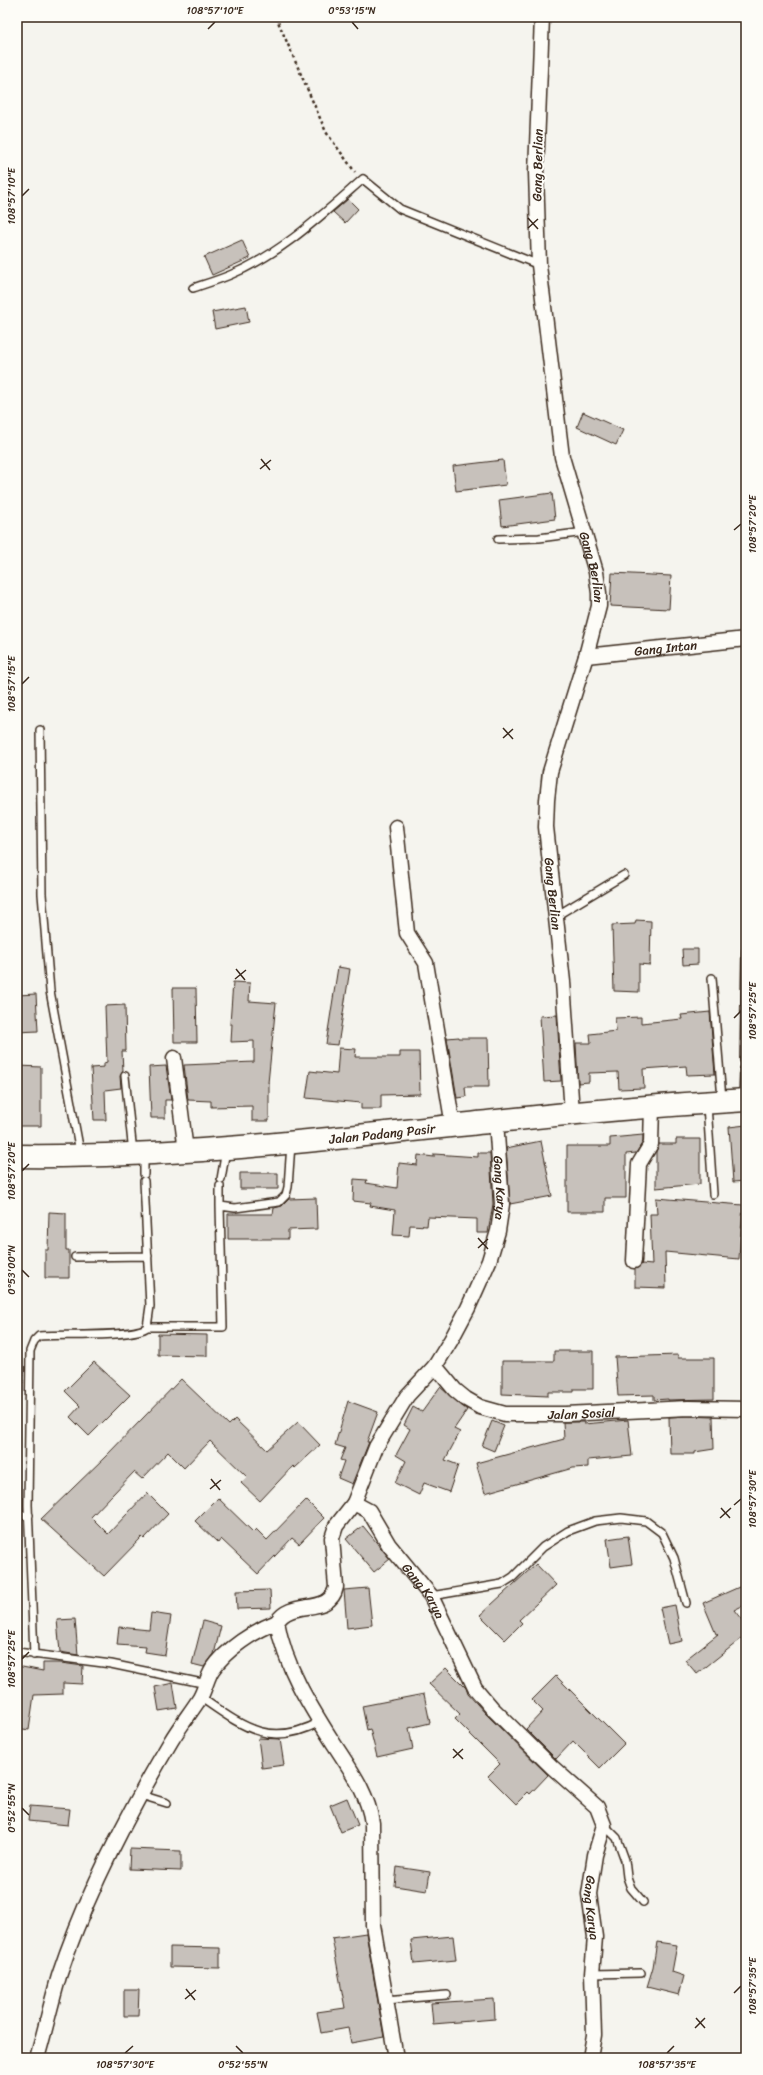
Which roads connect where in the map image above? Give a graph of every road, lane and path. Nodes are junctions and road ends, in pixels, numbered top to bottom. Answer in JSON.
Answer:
{"nodes":[{"id":1,"x":276,"y":17,"type":"edge"},
{"id":2,"x":542,"y":17,"type":"edge"},
{"id":3,"x":363,"y":179,"type":"junction"},
{"id":4,"x":539,"y":265,"type":"junction"},
{"id":5,"x":192,"y":288,"type":"dead end"},
{"id":6,"x":585,"y":532,"type":"junction"},
{"id":7,"x":498,"y":539,"type":"dead end"},
{"id":8,"x":746,"y":639,"type":"edge"},
{"id":9,"x":586,"y":656,"type":"junction"},
{"id":10,"x":40,"y":730,"type":"dead end"},
{"id":11,"x":396,"y":827,"type":"dead end"},
{"id":12,"x":624,"y":875,"type":"dead end"},
{"id":13,"x":556,"y":916,"type":"junction"},
{"id":14,"x":746,"y":951,"type":"edge"},
{"id":15,"x":712,"y":978,"type":"dead end"},
{"id":16,"x":174,"y":1058,"type":"dead end"},
{"id":17,"x":744,"y":1060,"type":"dead end"},
{"id":18,"x":744,"y":1069,"type":"dead end"},
{"id":19,"x":125,"y":1076,"type":"dead end"},
{"id":20,"x":730,"y":1101,"type":"edge"},
{"id":21,"x":652,"y":1106,"type":"junction"},
{"id":22,"x":572,"y":1113,"type":"junction"},
{"id":23,"x":496,"y":1121,"type":"junction"},
{"id":24,"x":453,"y":1126,"type":"junction"},
{"id":25,"x":291,"y":1142,"type":"junction"},
{"id":26,"x":226,"y":1147,"type":"junction"},
{"id":27,"x":186,"y":1150,"type":"junction"},
{"id":28,"x":17,"y":1156,"type":"edge"},
{"id":29,"x":81,"y":1157,"type":"junction"},
{"id":30,"x":141,"y":1166,"type":"junction"},
{"id":31,"x":713,"y":1194,"type":"dead end"},
{"id":32,"x":220,"y":1206,"type":"junction"},
{"id":33,"x":148,"y":1256,"type":"junction"},
{"id":34,"x":75,"y":1257,"type":"dead end"},
{"id":35,"x":634,"y":1261,"type":"dead end"},
{"id":36,"x":147,"y":1326,"type":"junction"},
{"id":37,"x":435,"y":1366,"type":"junction"},
{"id":38,"x":746,"y":1409,"type":"edge"},
{"id":39,"x":354,"y":1503,"type":"junction"},
{"id":40,"x":29,"y":1515,"type":"junction"},
{"id":41,"x":17,"y":1516,"type":"edge"},
{"id":42,"x":431,"y":1596,"type":"junction"},
{"id":43,"x":686,"y":1603,"type":"dead end"},
{"id":44,"x":277,"y":1622,"type":"junction"},
{"id":45,"x":17,"y":1652,"type":"edge"},
{"id":46,"x":34,"y":1655,"type":"junction"},
{"id":47,"x":207,"y":1684,"type":"junction"},
{"id":48,"x":200,"y":1697,"type":"junction"},
{"id":49,"x":320,"y":1722,"type":"junction"},
{"id":50,"x":141,"y":1795,"type":"junction"},
{"id":51,"x":167,"y":1803,"type":"dead end"},
{"id":52,"x":604,"y":1825,"type":"junction"},
{"id":53,"x":643,"y":1902,"type":"dead end"},
{"id":54,"x":641,"y":1973,"type":"dead end"},
{"id":55,"x":592,"y":1974,"type":"junction"},
{"id":56,"x":447,"y":1995,"type":"dead end"},
{"id":57,"x":385,"y":2000,"type":"junction"},
{"id":58,"x":37,"y":2058,"type":"edge"},
{"id":59,"x":396,"y":2058,"type":"edge"},
{"id":60,"x":590,"y":2058,"type":"edge"}],
"edges":[{"from":1,"to":3,"type":"path"},
{"from":2,"to":4,"type":"street","name":"Gang Berlian"},
{"from":3,"to":4,"type":"lane"},
{"from":3,"to":5,"type":"lane"},
{"from":4,"to":6,"type":"street","name":"Gang Berlian"},
{"from":6,"to":7,"type":"lane"},
{"from":6,"to":9,"type":"street","name":"Gang Berlian"},
{"from":8,"to":9,"type":"street","name":"Gang Intan"},
{"from":9,"to":13,"type":"street","name":"Gang Berlian"},
{"from":10,"to":29,"type":"lane"},
{"from":11,"to":24,"type":"street"},
{"from":12,"to":13,"type":"lane"},
{"from":13,"to":22,"type":"street","name":"Gang Berlian"},
{"from":14,"to":17,"type":"lane"},
{"from":15,"to":20,"type":"lane"},
{"from":16,"to":27,"type":"street"},
{"from":18,"to":20,"type":"lane"},
{"from":19,"to":30,"type":"lane"},
{"from":20,"to":21,"type":"highway","name":"Jalan Padang Pasir"},
{"from":20,"to":31,"type":"lane"},
{"from":21,"to":22,"type":"highway","name":"Jalan Padang Pasir"},
{"from":21,"to":35,"type":"street"},
{"from":22,"to":23,"type":"highway","name":"Jalan Padang Pasir"},
{"from":23,"to":24,"type":"highway","name":"Jalan Padang Pasir"},
{"from":23,"to":37,"type":"street","name":"Gang Karya"},
{"from":24,"to":25,"type":"highway","name":"Jalan Padang Pasir"},
{"from":25,"to":26,"type":"highway","name":"Jalan Padang Pasir"},
{"from":25,"to":32,"type":"lane"},
{"from":26,"to":27,"type":"highway","name":"Jalan Padang Pasir"},
{"from":26,"to":32,"type":"lane"},
{"from":27,"to":30,"type":"highway","name":"Jalan Padang Pasir"},
{"from":28,"to":29,"type":"highway","name":"Jalan Padang Pasir"},
{"from":29,"to":30,"type":"highway","name":"Jalan Padang Pasir"},
{"from":30,"to":33,"type":"lane"},
{"from":32,"to":36,"type":"lane"},
{"from":33,"to":34,"type":"lane"},
{"from":33,"to":36,"type":"lane"},
{"from":36,"to":40,"type":"lane"},
{"from":37,"to":38,"type":"street","name":"Jalan Sosial"},
{"from":37,"to":39,"type":"street","name":"Gang Karya"},
{"from":39,"to":42,"type":"street","name":"Gang Karya"},
{"from":39,"to":44,"type":"street"},
{"from":40,"to":41,"type":"lane"},
{"from":40,"to":46,"type":"lane"},
{"from":42,"to":43,"type":"lane"},
{"from":42,"to":52,"type":"street","name":"Gang Karya"},
{"from":44,"to":47,"type":"street"},
{"from":44,"to":49,"type":"street"},
{"from":45,"to":46,"type":"lane"},
{"from":46,"to":47,"type":"lane"},
{"from":47,"to":48,"type":"street"},
{"from":48,"to":49,"type":"lane"},
{"from":48,"to":50,"type":"street"},
{"from":49,"to":57,"type":"street"},
{"from":50,"to":51,"type":"lane"},
{"from":50,"to":58,"type":"street"},
{"from":52,"to":53,"type":"lane"},
{"from":52,"to":55,"type":"street","name":"Gang Karya"},
{"from":54,"to":55,"type":"lane"},
{"from":55,"to":60,"type":"street","name":"Gang Karya"},
{"from":56,"to":57,"type":"lane"},
{"from":57,"to":59,"type":"street"}]}
